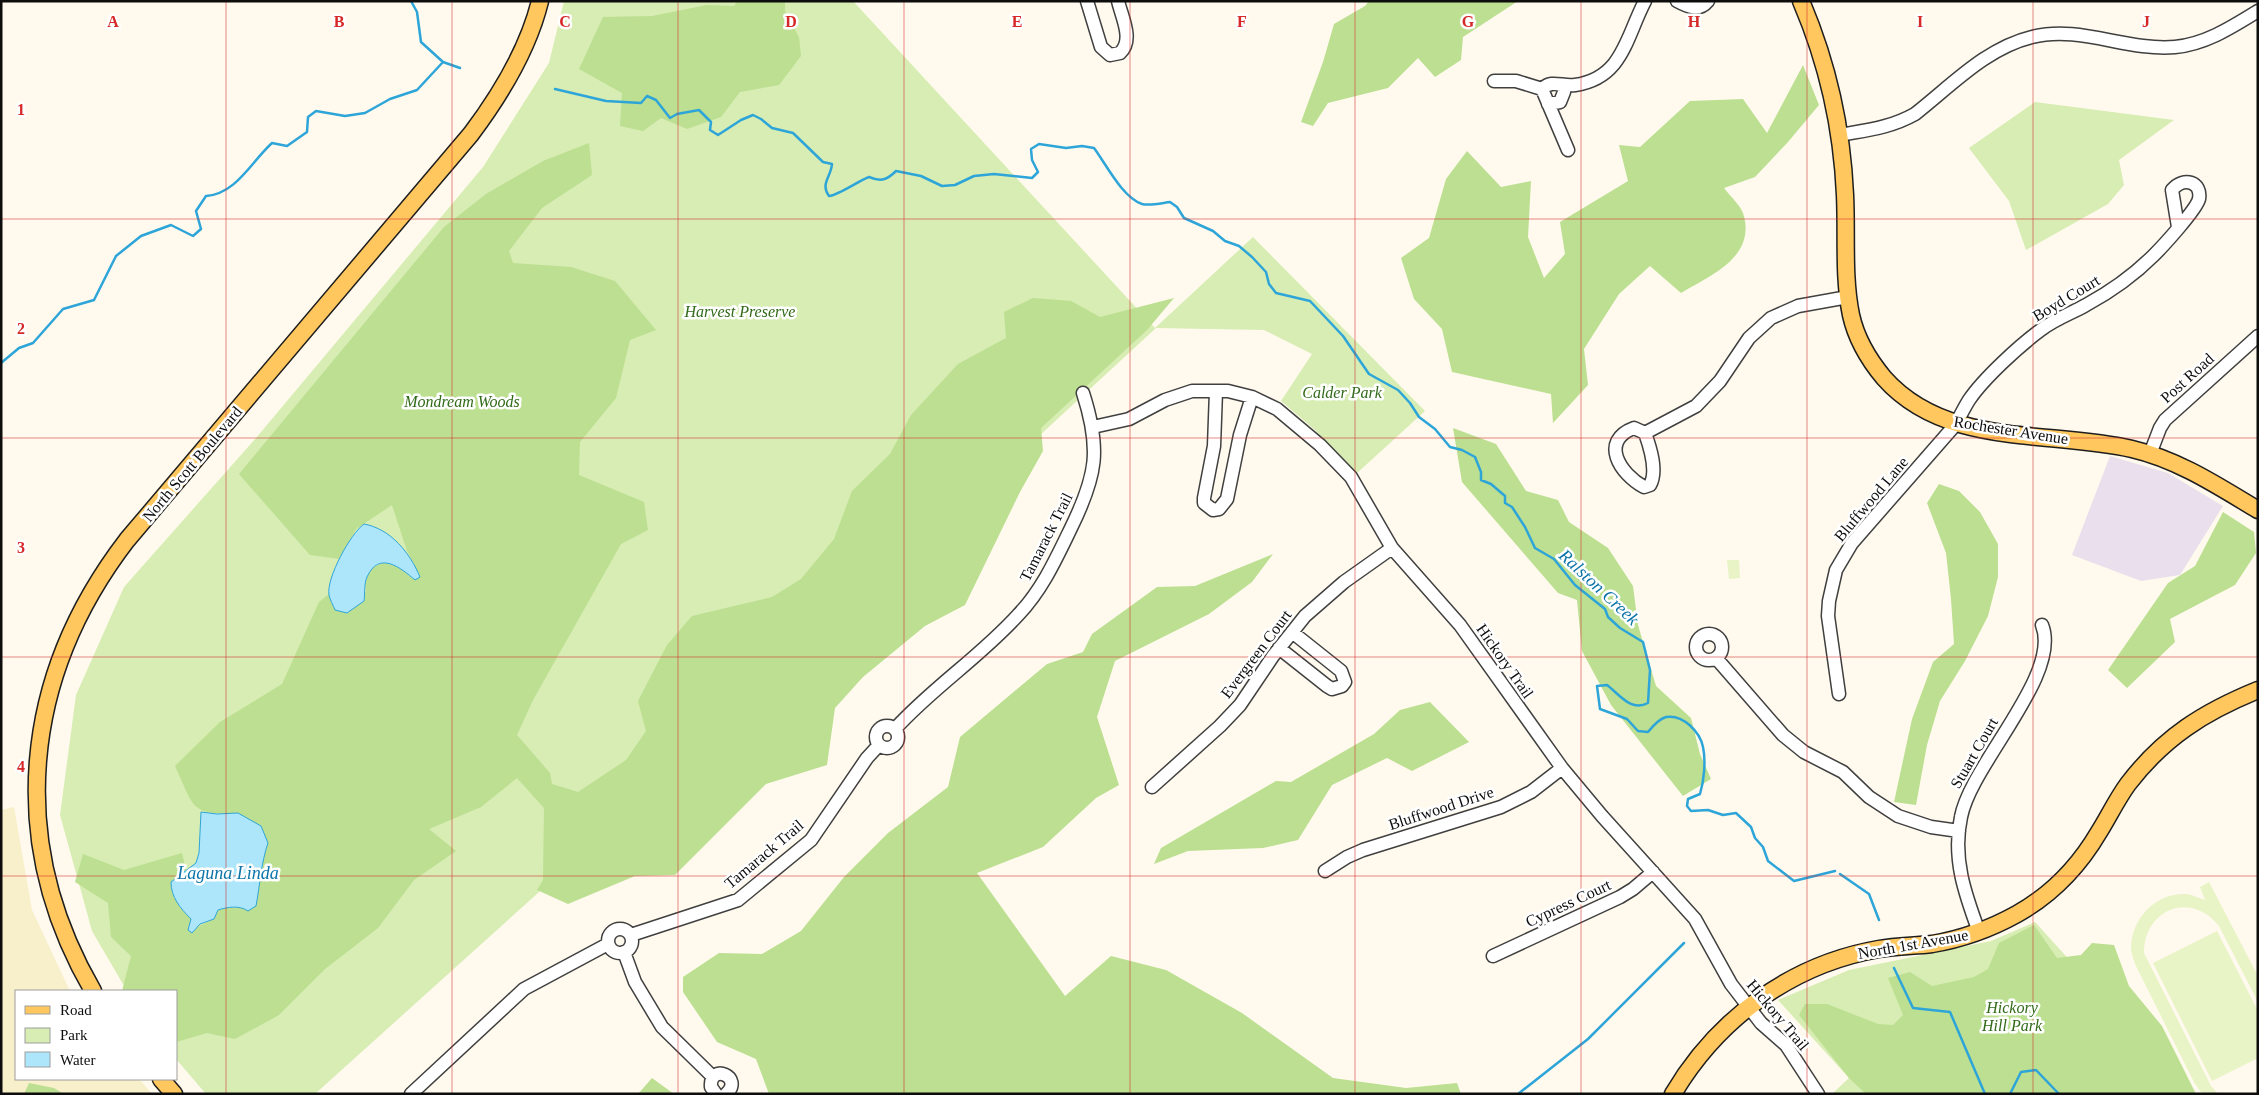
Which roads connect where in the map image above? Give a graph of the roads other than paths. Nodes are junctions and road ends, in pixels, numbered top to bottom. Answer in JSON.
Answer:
{"nodes":[{"id":1,"x":540,"y":1,"type":"edge"},
{"id":2,"x":1087,"y":1,"type":"edge"},
{"id":3,"x":1118,"y":1,"type":"edge"},
{"id":4,"x":1646,"y":1,"type":"edge"},
{"id":5,"x":1677,"y":1,"type":"edge"},
{"id":6,"x":1708,"y":1,"type":"edge"},
{"id":7,"x":1801,"y":1,"type":"edge"},
{"id":8,"x":2258,"y":11,"type":"edge"},
{"id":9,"x":1494,"y":81,"type":"dead end"},
{"id":10,"x":1563,"y":85,"type":"junction"},
{"id":11,"x":1542,"y":89,"type":"junction"},
{"id":12,"x":1548,"y":104,"type":"junction"},
{"id":13,"x":1840,"y":135,"type":"junction"},
{"id":14,"x":1568,"y":150,"type":"dead end"},
{"id":15,"x":2178,"y":227,"type":"dead end"},
{"id":16,"x":1848,"y":297,"type":"junction"},
{"id":17,"x":2258,"y":336,"type":"edge"},
{"id":18,"x":1216,"y":391,"type":"junction"},
{"id":19,"x":1083,"y":393,"type":"dead end"},
{"id":20,"x":1252,"y":397,"type":"junction"},
{"id":21,"x":1956,"y":424,"type":"junction"},
{"id":22,"x":1093,"y":428,"type":"junction"},
{"id":23,"x":1645,"y":433,"type":"dead end"},
{"id":24,"x":2150,"y":454,"type":"junction"},
{"id":25,"x":2258,"y":510,"type":"edge"},
{"id":26,"x":1392,"y":548,"type":"junction"},
{"id":27,"x":2042,"y":624,"type":"dead end"},
{"id":28,"x":1292,"y":632,"type":"junction"},
{"id":29,"x":1279,"y":648,"type":"junction"},
{"id":30,"x":1716,"y":658,"type":"dead end"},
{"id":31,"x":2258,"y":690,"type":"edge"},
{"id":32,"x":1839,"y":694,"type":"dead end"},
{"id":33,"x":1562,"y":768,"type":"junction"},
{"id":34,"x":1152,"y":787,"type":"dead end"},
{"id":35,"x":1959,"y":831,"type":"junction"},
{"id":36,"x":1325,"y":872,"type":"dead end"},
{"id":37,"x":1653,"y":872,"type":"junction"},
{"id":38,"x":1979,"y":932,"type":"junction"},
{"id":39,"x":631,"y":935,"type":"junction"},
{"id":40,"x":608,"y":944,"type":"junction"},
{"id":41,"x":624,"y":952,"type":"junction"},
{"id":42,"x":1493,"y":956,"type":"dead end"},
{"id":43,"x":92,"y":990,"type":"edge"},
{"id":44,"x":1748,"y":1007,"type":"junction"},
{"id":45,"x":713,"y":1077,"type":"junction"},
{"id":46,"x":162,"y":1080,"type":"edge"},
{"id":47,"x":174,"y":1094,"type":"edge"},
{"id":48,"x":411,"y":1094,"type":"edge"},
{"id":49,"x":716,"y":1094,"type":"edge"},
{"id":50,"x":726,"y":1094,"type":"edge"},
{"id":51,"x":1673,"y":1094,"type":"edge"},
{"id":52,"x":1818,"y":1094,"type":"edge"}],
"edges":[{"from":1,"to":43,"type":"main road","name":"North Scott Boulevard"},
{"from":2,"to":3,"type":"street"},
{"from":4,"to":10,"type":"street"},
{"from":5,"to":6,"type":"street"},
{"from":7,"to":13,"type":"main road","name":"Rochester Avenue"},
{"from":8,"to":13,"type":"street"},
{"from":9,"to":11,"type":"street"},
{"from":10,"to":11,"type":"street"},
{"from":10,"to":12,"type":"street"},
{"from":11,"to":12,"type":"street"},
{"from":12,"to":14,"type":"street"},
{"from":13,"to":16,"type":"main road","name":"Rochester Avenue"},
{"from":15,"to":21,"type":"street","name":"Boyd Court"},
{"from":16,"to":21,"type":"main road","name":"Rochester Avenue"},
{"from":16,"to":23,"type":"street"},
{"from":17,"to":24,"type":"street","name":"Post Road"},
{"from":18,"to":20,"type":"street","name":"Hickory Trail"},
{"from":18,"to":20,"type":"street"},
{"from":18,"to":22,"type":"street","name":"Hickory Trail"},
{"from":19,"to":22,"type":"street","name":"Tamarack Trail"},
{"from":20,"to":26,"type":"street","name":"Hickory Trail"},
{"from":21,"to":24,"type":"main road","name":"Rochester Avenue"},
{"from":21,"to":32,"type":"street","name":"Bluffwood Lane"},
{"from":22,"to":39,"type":"street","name":"Tamarack Trail"},
{"from":24,"to":25,"type":"main road","name":"Rochester Avenue"},
{"from":26,"to":28,"type":"street","name":"Evergreen Court"},
{"from":26,"to":33,"type":"street","name":"Hickory Trail"},
{"from":27,"to":35,"type":"street","name":"Stuart Court"},
{"from":28,"to":29,"type":"street","name":"Evergreen Court"},
{"from":28,"to":29,"type":"street"},
{"from":29,"to":34,"type":"street","name":"Evergreen Court"},
{"from":30,"to":35,"type":"street"},
{"from":31,"to":38,"type":"main road","name":"North 1st Avenue"},
{"from":33,"to":36,"type":"street","name":"Bluffwood Drive"},
{"from":33,"to":37,"type":"street","name":"Hickory Trail"},
{"from":35,"to":38,"type":"street","name":"Stuart Court"},
{"from":37,"to":42,"type":"street","name":"Cypress Court"},
{"from":37,"to":44,"type":"street","name":"Hickory Trail"},
{"from":38,"to":44,"type":"main road","name":"North 1st Avenue"},
{"from":39,"to":40,"type":"street"},
{"from":39,"to":41,"type":"street"},
{"from":40,"to":41,"type":"street"},
{"from":40,"to":48,"type":"street"},
{"from":41,"to":45,"type":"street"},
{"from":44,"to":51,"type":"main road","name":"North 1st Avenue"},
{"from":44,"to":52,"type":"street","name":"Hickory Trail"},
{"from":45,"to":49,"type":"street"},
{"from":45,"to":50,"type":"street"},
{"from":46,"to":47,"type":"main road"}]}
